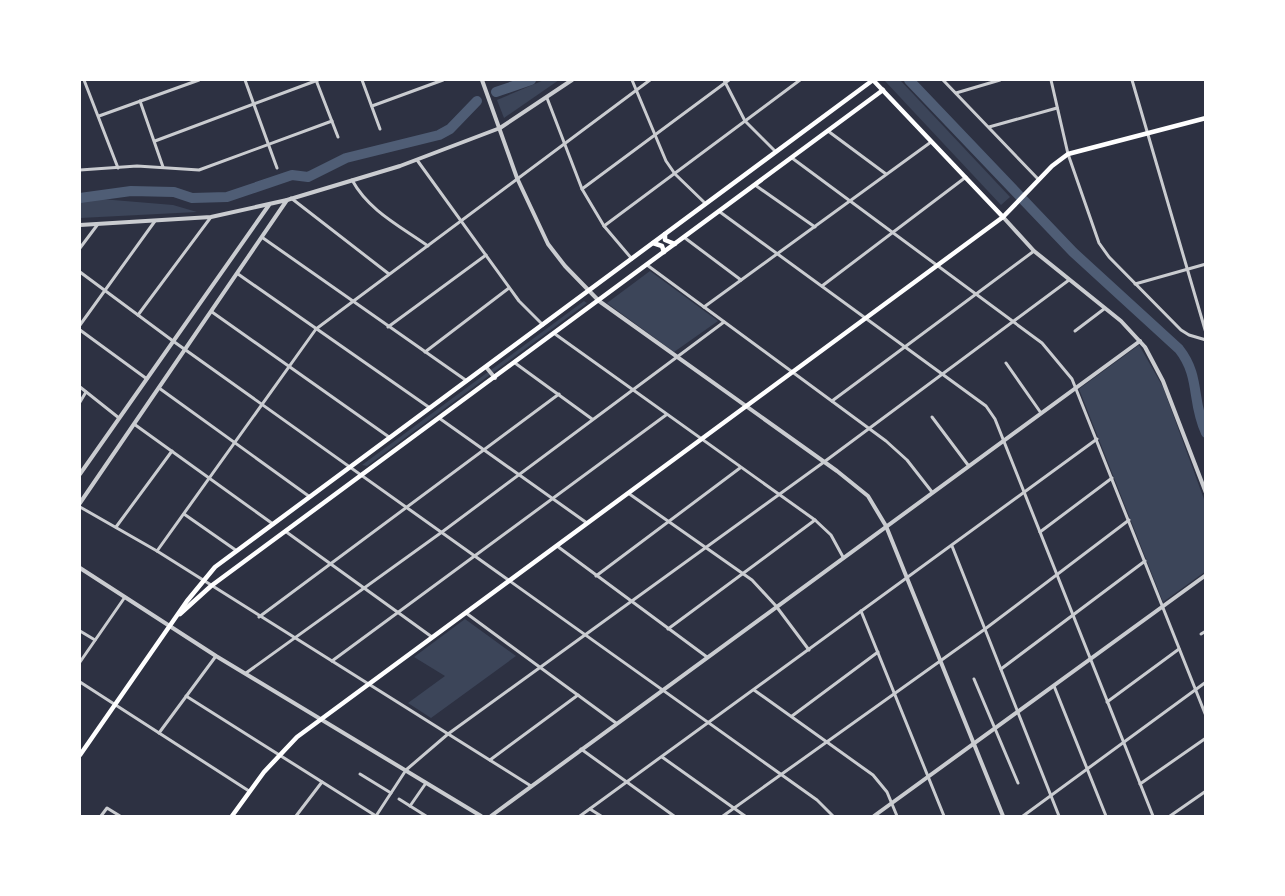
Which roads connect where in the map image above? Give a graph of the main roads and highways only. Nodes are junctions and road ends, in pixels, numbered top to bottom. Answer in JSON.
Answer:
{"nodes":[{"id":1,"x":873,"y":80,"type":"edge"},
{"id":2,"x":883,"y":90,"type":"junction"},
{"id":3,"x":1206,"y":118,"type":"edge"},
{"id":4,"x":997,"y":212,"type":"junction"},
{"id":5,"x":1003,"y":217,"type":"junction"},
{"id":6,"x":994,"y":224,"type":"junction"},
{"id":7,"x":665,"y":234,"type":"junction"},
{"id":8,"x":653,"y":243,"type":"junction"},
{"id":9,"x":675,"y":244,"type":"junction"},
{"id":10,"x":664,"y":252,"type":"junction"},
{"id":11,"x":170,"y":625,"type":"junction"},
{"id":12,"x":80,"y":755,"type":"edge"},
{"id":13,"x":232,"y":816,"type":"edge"}],
"edges":[{"from":1,"to":2,"type":"main road"},
{"from":1,"to":7,"type":"main road"},
{"from":2,"to":4,"type":"main road"},
{"from":2,"to":9,"type":"main road"},
{"from":3,"to":5,"type":"main road"},
{"from":4,"to":5,"type":"main road"},
{"from":4,"to":6,"type":"main road"},
{"from":5,"to":6,"type":"main road"},
{"from":6,"to":13,"type":"main road"},
{"from":7,"to":8,"type":"main road"},
{"from":7,"to":9,"type":"main road"},
{"from":8,"to":10,"type":"main road"},
{"from":8,"to":11,"type":"main road"},
{"from":9,"to":10,"type":"main road"},
{"from":10,"to":11,"type":"main road"},
{"from":11,"to":12,"type":"main road"}]}
